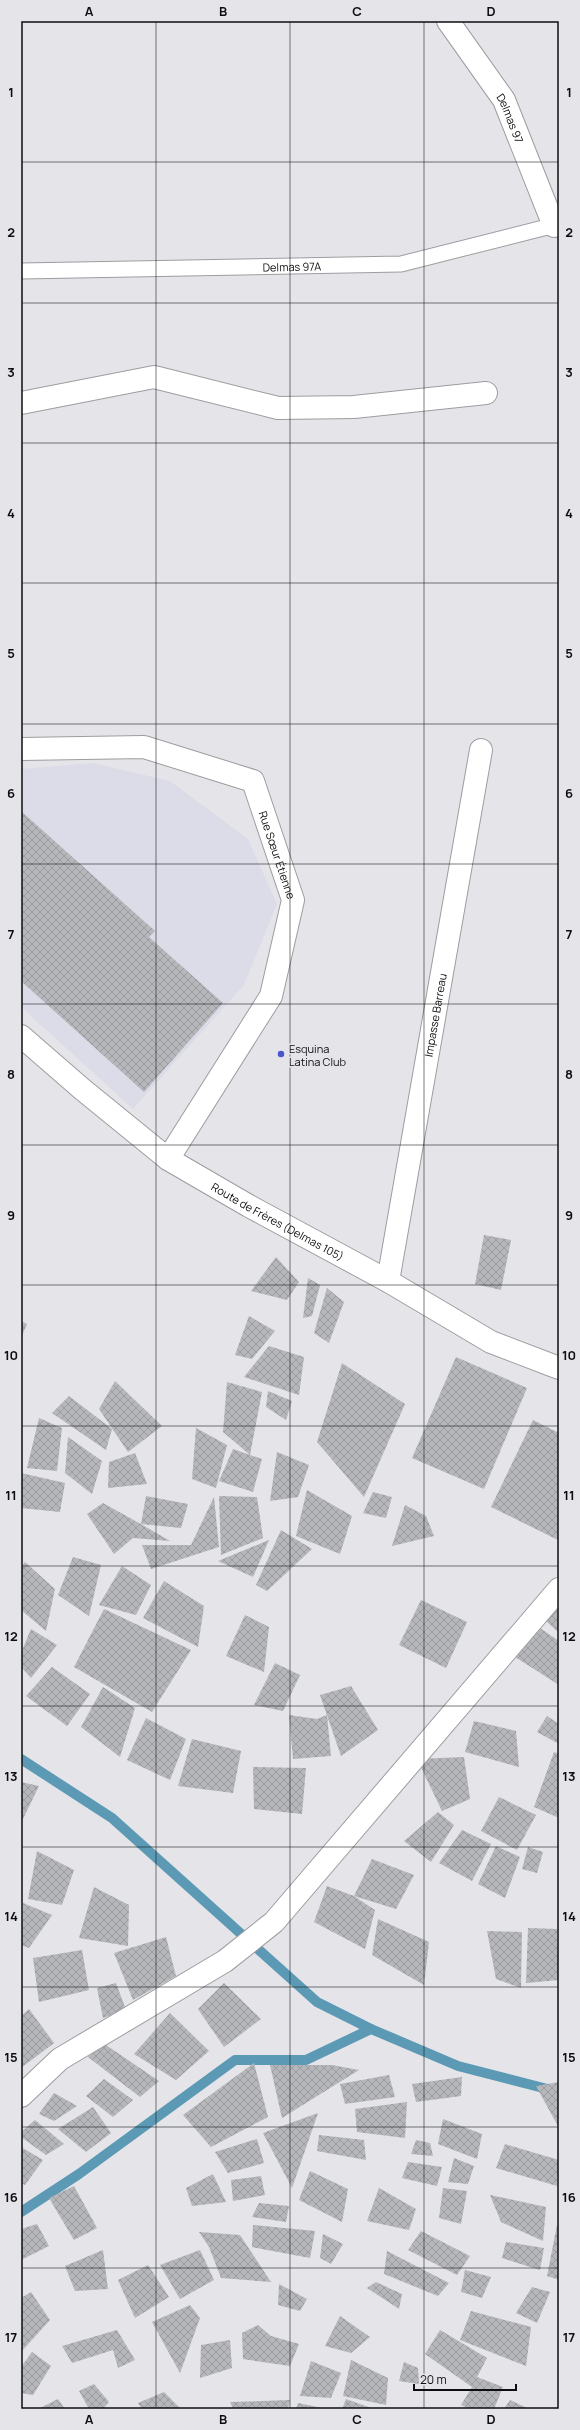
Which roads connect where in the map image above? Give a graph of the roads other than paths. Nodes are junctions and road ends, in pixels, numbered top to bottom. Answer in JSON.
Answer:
{"nodes":[{"id":1,"x":448,"y":21,"type":"edge"},
{"id":2,"x":557,"y":225,"type":"edge"},
{"id":3,"x":21,"y":271,"type":"edge"},
{"id":4,"x":486,"y":392,"type":"dead end"},
{"id":5,"x":21,"y":403,"type":"edge"},
{"id":6,"x":21,"y":749,"type":"edge"},
{"id":7,"x":482,"y":750,"type":"dead end"},
{"id":8,"x":21,"y":1036,"type":"edge"},
{"id":9,"x":168,"y":1159,"type":"junction"},
{"id":10,"x":388,"y":1281,"type":"junction"},
{"id":11,"x":559,"y":1368,"type":"edge"},
{"id":12,"x":559,"y":1589,"type":"edge"},
{"id":13,"x":21,"y":2096,"type":"edge"}],
"edges":[{"from":1,"to":2,"type":"street","name":"Delmas 97"},
{"from":2,"to":3,"type":"lane","name":"Delmas 97A"},
{"from":4,"to":5,"type":"street"},
{"from":6,"to":9,"type":"street","name":"Rue Sœur Étienne"},
{"from":7,"to":10,"type":"street","name":"Impasse Barreau"},
{"from":8,"to":9,"type":"street","name":"Route de Frères (Delmas 105)"},
{"from":9,"to":10,"type":"street","name":"Route de Frères (Delmas 105)"},
{"from":10,"to":11,"type":"street","name":"Route de Frères (Delmas 105)"},
{"from":12,"to":13,"type":"street"}]}
